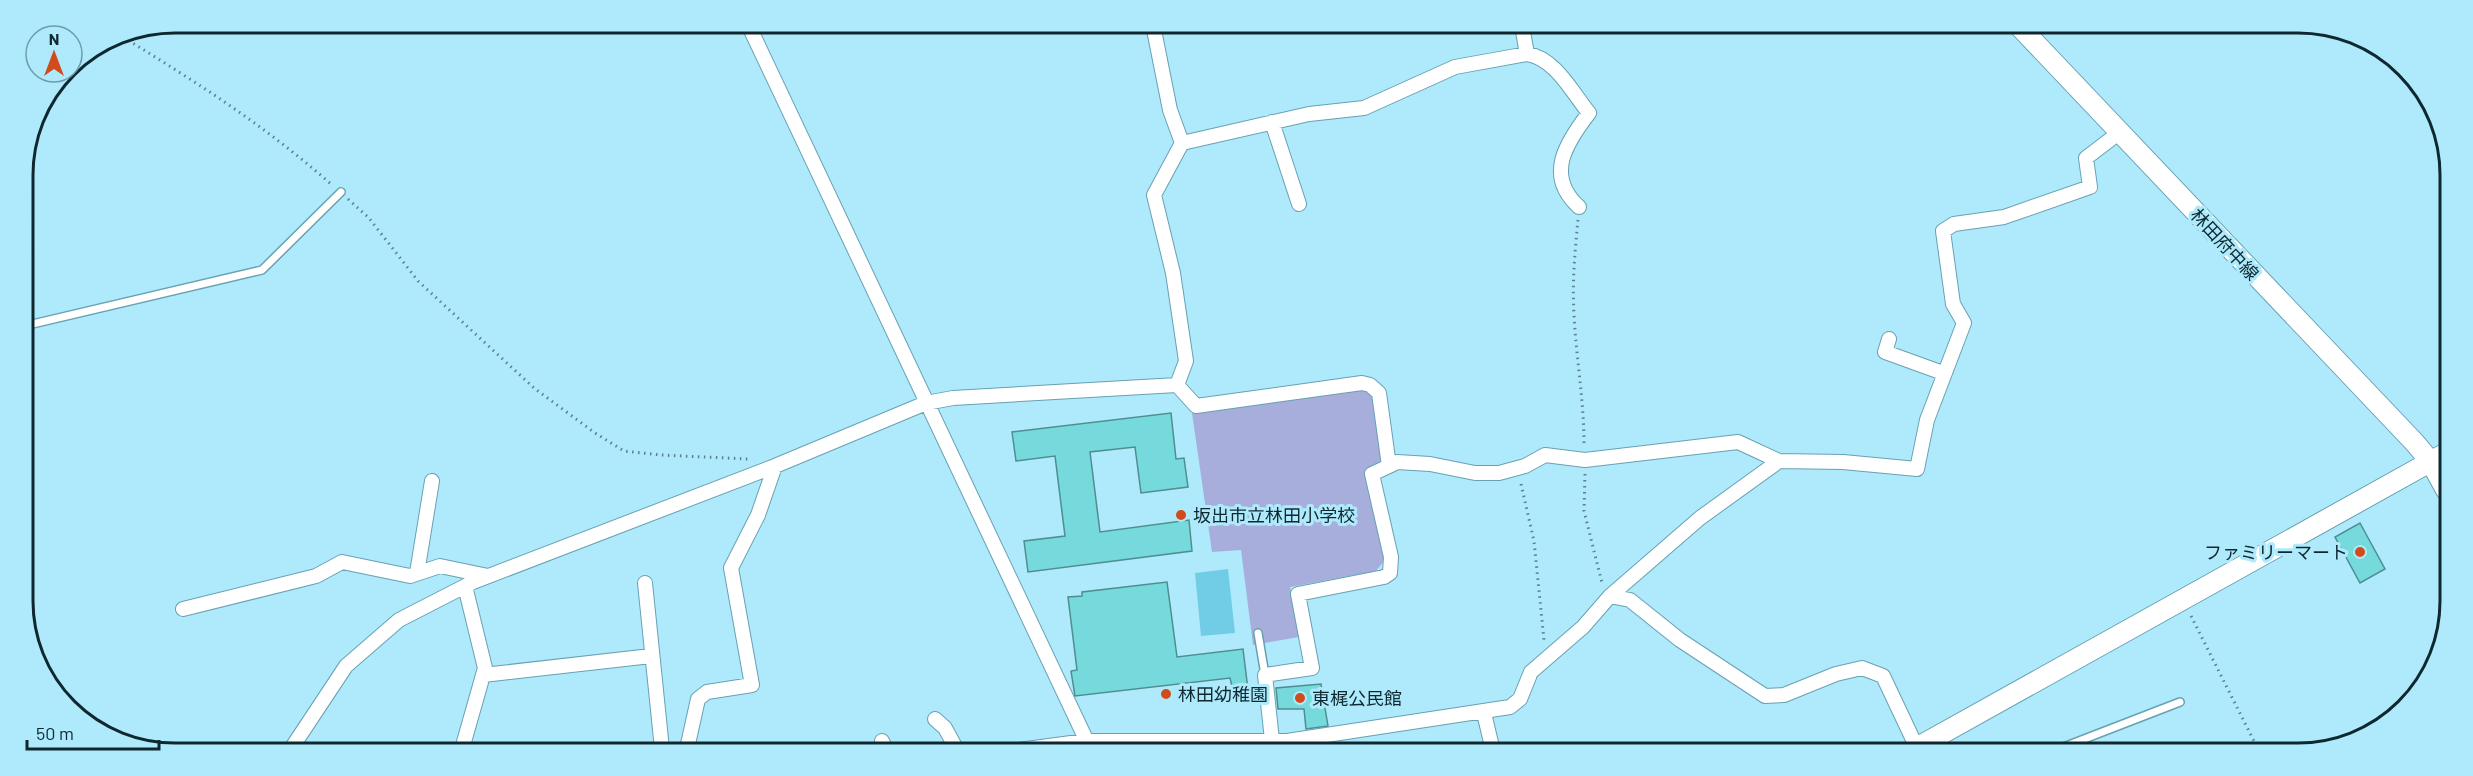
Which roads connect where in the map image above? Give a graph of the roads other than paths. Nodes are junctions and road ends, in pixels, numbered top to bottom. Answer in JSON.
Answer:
{"nodes":[{"id":1,"x":752,"y":33,"type":"edge"},
{"id":2,"x":1155,"y":33,"type":"edge"},
{"id":3,"x":1523,"y":33,"type":"edge"},
{"id":4,"x":2026,"y":33,"type":"edge"},
{"id":5,"x":1527,"y":54,"type":"junction"},
{"id":6,"x":1272,"y":122,"type":"junction"},
{"id":7,"x":2120,"y":132,"type":"junction"},
{"id":8,"x":1182,"y":143,"type":"junction"},
{"id":9,"x":341,"y":192,"type":"road end"},
{"id":10,"x":1299,"y":204,"type":"dead end"},
{"id":11,"x":1579,"y":207,"type":"road end"},
{"id":12,"x":33,"y":324,"type":"edge"},
{"id":13,"x":1889,"y":339,"type":"dead end"},
{"id":14,"x":1943,"y":374,"type":"junction"},
{"id":15,"x":1177,"y":385,"type":"junction"},
{"id":16,"x":926,"y":403,"type":"junction"},
{"id":17,"x":2440,"y":460,"type":"edge"},
{"id":18,"x":1779,"y":461,"type":"junction"},
{"id":19,"x":2440,"y":462,"type":"edge"},
{"id":20,"x":775,"y":466,"type":"junction"},
{"id":21,"x":1389,"y":466,"type":"junction"},
{"id":22,"x":432,"y":481,"type":"dead end"},
{"id":23,"x":417,"y":573,"type":"junction"},
{"id":24,"x":489,"y":576,"type":"junction"},
{"id":25,"x":645,"y":583,"type":"dead end"},
{"id":26,"x":465,"y":586,"type":"junction"},
{"id":27,"x":1610,"y":596,"type":"junction"},
{"id":28,"x":183,"y":609,"type":"dead end"},
{"id":29,"x":1258,"y":633,"type":"dead end"},
{"id":30,"x":651,"y":656,"type":"junction"},
{"id":31,"x":483,"y":675,"type":"junction"},
{"id":32,"x":1265,"y":675,"type":"junction"},
{"id":33,"x":2180,"y":702,"type":"dead end"},
{"id":34,"x":1484,"y":713,"type":"junction"},
{"id":35,"x":935,"y":719,"type":"dead end"},
{"id":36,"x":1272,"y":740,"type":"junction"},
{"id":37,"x":294,"y":743,"type":"edge"},
{"id":38,"x":464,"y":743,"type":"edge"},
{"id":39,"x":661,"y":743,"type":"edge"},
{"id":40,"x":688,"y":743,"type":"edge"},
{"id":41,"x":953,"y":743,"type":"edge"},
{"id":42,"x":1087,"y":743,"type":"edge"},
{"id":43,"x":1180,"y":743,"type":"edge"},
{"id":44,"x":1491,"y":743,"type":"edge"},
{"id":45,"x":1919,"y":743,"type":"edge"},
{"id":46,"x":1933,"y":743,"type":"edge"},
{"id":47,"x":2074,"y":743,"type":"edge"}],
"edges":[{"from":1,"to":16,"type":"street"},
{"from":2,"to":8,"type":"street"},
{"from":3,"to":5,"type":"street"},
{"from":4,"to":7,"type":"main road","name":"林田府中線"},
{"from":5,"to":6,"type":"street"},
{"from":5,"to":11,"type":"street"},
{"from":6,"to":8,"type":"street"},
{"from":6,"to":10,"type":"street"},
{"from":7,"to":14,"type":"street"},
{"from":7,"to":17,"type":"main road","name":"林田府中線"},
{"from":8,"to":15,"type":"street"},
{"from":9,"to":12,"type":"lane"},
{"from":13,"to":14,"type":"street"},
{"from":14,"to":18,"type":"street"},
{"from":15,"to":16,"type":"street"},
{"from":15,"to":21,"type":"street"},
{"from":16,"to":20,"type":"street"},
{"from":16,"to":42,"type":"street"},
{"from":18,"to":21,"type":"street"},
{"from":18,"to":27,"type":"street"},
{"from":19,"to":46,"type":"main road"},
{"from":20,"to":24,"type":"street"},
{"from":20,"to":40,"type":"street"},
{"from":21,"to":32,"type":"street"},
{"from":22,"to":23,"type":"street"},
{"from":23,"to":24,"type":"street"},
{"from":23,"to":28,"type":"street"},
{"from":24,"to":26,"type":"street"},
{"from":25,"to":30,"type":"street"},
{"from":26,"to":31,"type":"street"},
{"from":26,"to":37,"type":"street"},
{"from":27,"to":34,"type":"street"},
{"from":27,"to":45,"type":"street"},
{"from":29,"to":32,"type":"lane"},
{"from":30,"to":31,"type":"street"},
{"from":30,"to":39,"type":"street"},
{"from":31,"to":38,"type":"street"},
{"from":32,"to":36,"type":"street"},
{"from":33,"to":47,"type":"lane"},
{"from":34,"to":36,"type":"street"},
{"from":34,"to":44,"type":"street"},
{"from":35,"to":41,"type":"street"},
{"from":36,"to":43,"type":"street"}]}
